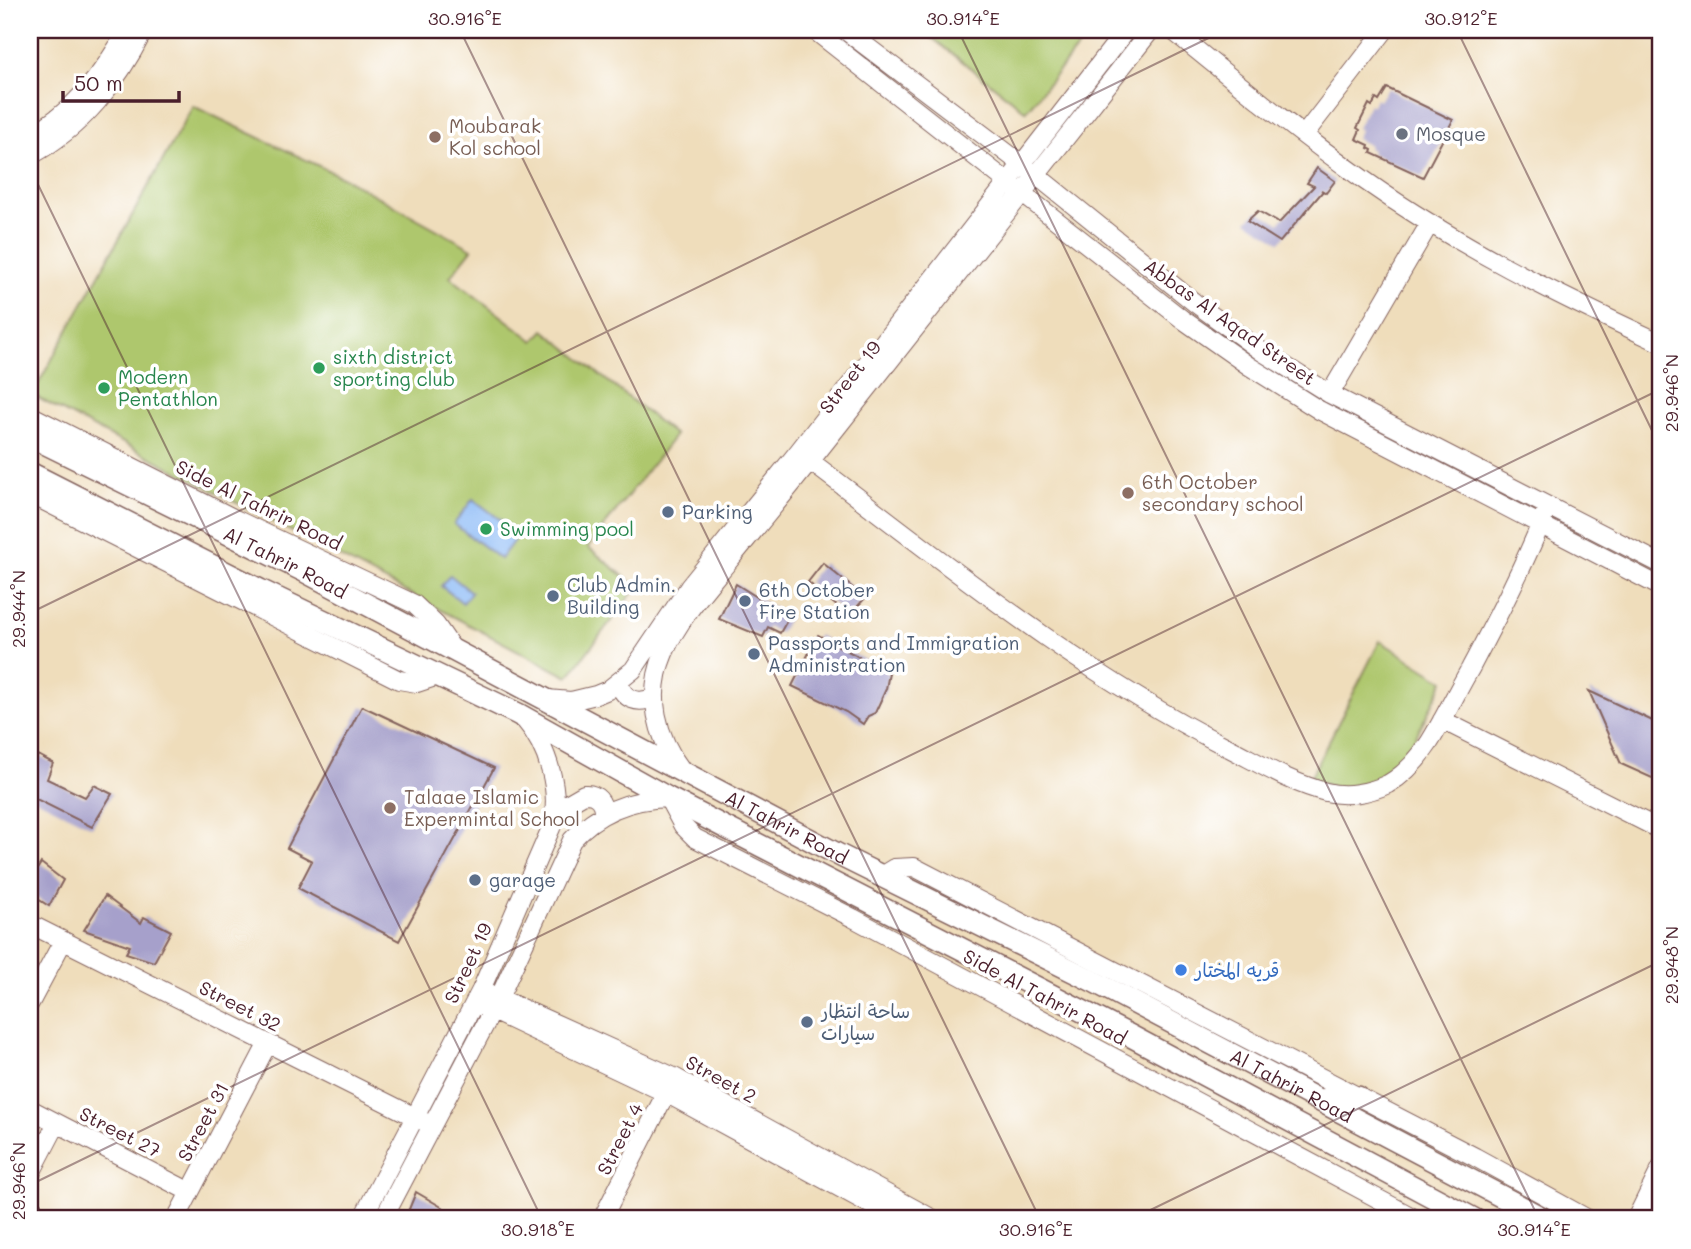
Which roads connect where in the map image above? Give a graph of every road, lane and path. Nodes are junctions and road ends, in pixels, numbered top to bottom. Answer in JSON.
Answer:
{"nodes":[{"id":1,"x":127,"y":30,"type":"edge"},
{"id":2,"x":144,"y":30,"type":"edge"},
{"id":3,"x":814,"y":30,"type":"edge"},
{"id":4,"x":845,"y":30,"type":"edge"},
{"id":5,"x":1126,"y":30,"type":"edge"},
{"id":6,"x":1151,"y":30,"type":"edge"},
{"id":7,"x":1172,"y":30,"type":"edge"},
{"id":8,"x":1385,"y":30,"type":"edge"},
{"id":9,"x":1304,"y":135,"type":"junction"},
{"id":10,"x":30,"y":136,"type":"edge"},
{"id":11,"x":30,"y":156,"type":"edge"},
{"id":12,"x":1029,"y":170,"type":"junction"},
{"id":13,"x":1007,"y":181,"type":"junction"},
{"id":14,"x":1021,"y":193,"type":"junction"},
{"id":15,"x":1430,"y":223,"type":"junction"},
{"id":16,"x":1661,"y":343,"type":"edge"},
{"id":17,"x":1330,"y":394,"type":"junction"},
{"id":18,"x":30,"y":415,"type":"edge"},
{"id":19,"x":30,"y":436,"type":"edge"},
{"id":20,"x":810,"y":461,"type":"junction"},
{"id":21,"x":30,"y":474,"type":"edge"},
{"id":22,"x":30,"y":494,"type":"edge"},
{"id":23,"x":1548,"y":506,"type":"junction"},
{"id":24,"x":1541,"y":524,"type":"junction"},
{"id":25,"x":276,"y":558,"type":"junction"},
{"id":26,"x":1656,"y":562,"type":"edge"},
{"id":27,"x":1642,"y":576,"type":"junction"},
{"id":28,"x":329,"y":584,"type":"junction"},
{"id":29,"x":1661,"y":587,"type":"edge"},
{"id":30,"x":260,"y":590,"type":"junction"},
{"id":31,"x":695,"y":591,"type":"junction"},
{"id":32,"x":318,"y":618,"type":"junction"},
{"id":33,"x":454,"y":651,"type":"junction"},
{"id":34,"x":438,"y":676,"type":"junction"},
{"id":35,"x":618,"y":682,"type":"junction"},
{"id":36,"x":654,"y":697,"type":"junction"},
{"id":37,"x":545,"y":699,"type":"junction"},
{"id":38,"x":522,"y":717,"type":"junction"},
{"id":39,"x":1442,"y":720,"type":"junction"},
{"id":40,"x":683,"y":772,"type":"junction"},
{"id":41,"x":668,"y":798,"type":"junction"},
{"id":42,"x":603,"y":814,"type":"junction"},
{"id":43,"x":554,"y":817,"type":"junction"},
{"id":44,"x":1661,"y":830,"type":"edge"},
{"id":45,"x":881,"y":876,"type":"junction"},
{"id":46,"x":30,"y":924,"type":"edge"},
{"id":47,"x":63,"y":941,"type":"junction"},
{"id":48,"x":1093,"y":981,"type":"junction"},
{"id":49,"x":478,"y":996,"type":"junction"},
{"id":50,"x":30,"y":1003,"type":"edge"},
{"id":51,"x":496,"y":1005,"type":"junction"},
{"id":52,"x":1079,"y":1009,"type":"junction"},
{"id":53,"x":1149,"y":1010,"type":"junction"},
{"id":54,"x":1129,"y":1035,"type":"junction"},
{"id":55,"x":268,"y":1043,"type":"junction"},
{"id":56,"x":670,"y":1085,"type":"junction"},
{"id":57,"x":1358,"y":1097,"type":"junction"},
{"id":58,"x":1320,"y":1100,"type":"junction"},
{"id":59,"x":30,"y":1109,"type":"edge"},
{"id":60,"x":415,"y":1117,"type":"junction"},
{"id":61,"x":57,"y":1123,"type":"junction"},
{"id":62,"x":432,"y":1126,"type":"junction"},
{"id":63,"x":1661,"y":1168,"type":"edge"},
{"id":64,"x":30,"y":1175,"type":"edge"},
{"id":65,"x":190,"y":1192,"type":"junction"},
{"id":66,"x":1661,"y":1201,"type":"edge"},
{"id":67,"x":176,"y":1219,"type":"edge"},
{"id":68,"x":362,"y":1219,"type":"edge"},
{"id":69,"x":383,"y":1219,"type":"edge"},
{"id":70,"x":602,"y":1219,"type":"edge"},
{"id":71,"x":897,"y":1219,"type":"edge"},
{"id":72,"x":933,"y":1219,"type":"edge"},
{"id":73,"x":1416,"y":1219,"type":"edge"},
{"id":74,"x":1474,"y":1219,"type":"edge"},
{"id":75,"x":1544,"y":1219,"type":"edge"},
{"id":76,"x":1588,"y":1219,"type":"edge"},
{"id":77,"x":1636,"y":1219,"type":"edge"},
{"id":78,"x":1652,"y":1219,"type":"edge"}],
"edges":[{"from":1,"to":10,"type":"street"},
{"from":2,"to":11,"type":"street"},
{"from":3,"to":13,"type":"street","name":"Abbas Al Aqad Street"},
{"from":4,"to":12,"type":"street","name":"Abbas Al Aqad Street"},
{"from":5,"to":12,"type":"street","name":"Street 19"},
{"from":6,"to":12,"type":"street","name":"Street 19"},
{"from":7,"to":9,"type":"street"},
{"from":8,"to":9,"type":"street"},
{"from":9,"to":15,"type":"street"},
{"from":12,"to":13,"type":"street","name":"Street 19"},
{"from":12,"to":14,"type":"street","name":"Street 19"},
{"from":12,"to":17,"type":"street","name":"Abbas Al Aqad Street"},
{"from":13,"to":14,"type":"street","name":"Abbas Al Aqad Street"},
{"from":13,"to":31,"type":"street","name":"Street 19"},
{"from":14,"to":20,"type":"street","name":"Street 19"},
{"from":14,"to":24,"type":"street","name":"Abbas Al Aqad Street"},
{"from":15,"to":16,"type":"street"},
{"from":15,"to":17,"type":"street"},
{"from":17,"to":23,"type":"street","name":"Abbas Al Aqad Street"},
{"from":18,"to":33,"type":"street","name":"Side Al Tahrir Road"},
{"from":19,"to":25,"type":"street","name":"Al Tahrir Road"},
{"from":20,"to":31,"type":"street","name":"Street 19"},
{"from":20,"to":39,"type":"street"},
{"from":21,"to":30,"type":"street","name":"Al Tahrir Road"},
{"from":22,"to":34,"type":"street"},
{"from":23,"to":24,"type":"street"},
{"from":23,"to":26,"type":"street","name":"Abbas Al Aqad Street"},
{"from":24,"to":27,"type":"street","name":"Abbas Al Aqad Street"},
{"from":24,"to":39,"type":"street"},
{"from":25,"to":28,"type":"street","name":"Al Tahrir Road"},
{"from":25,"to":30,"type":"street"},
{"from":26,"to":27,"type":"street"},
{"from":27,"to":29,"type":"street","name":"Abbas Al Aqad Street"},
{"from":28,"to":32,"type":"street"},
{"from":28,"to":33,"type":"street","name":"Al Tahrir Road"},
{"from":30,"to":32,"type":"street","name":"Al Tahrir Road"},
{"from":31,"to":35,"type":"street","name":"Street 19"},
{"from":31,"to":36,"type":"street","name":"Street 19"},
{"from":32,"to":34,"type":"street","name":"Al Tahrir Road"},
{"from":33,"to":37,"type":"street","name":"Al Tahrir Road"},
{"from":34,"to":38,"type":"street","name":"Al Tahrir Road"},
{"from":35,"to":36,"type":"street"},
{"from":35,"to":37,"type":"street","name":"Street 19"},
{"from":36,"to":40,"type":"street","name":"Street 19"},
{"from":37,"to":40,"type":"street","name":"Al Tahrir Road"},
{"from":38,"to":41,"type":"street","name":"Al Tahrir Road"},
{"from":38,"to":43,"type":"street","name":"Street 19"},
{"from":39,"to":44,"type":"street"},
{"from":40,"to":45,"type":"street","name":"Al Tahrir Road"},
{"from":41,"to":42,"type":"street"},
{"from":41,"to":52,"type":"street","name":"Al Tahrir Road"},
{"from":41,"to":73,"type":"street","name":"Side Al Tahrir Road"},
{"from":42,"to":43,"type":"street"},
{"from":42,"to":51,"type":"street"},
{"from":43,"to":49,"type":"street","name":"Street 19"},
{"from":45,"to":48,"type":"street","name":"Al Tahrir Road"},
{"from":45,"to":57,"type":"street"},
{"from":46,"to":47,"type":"street","name":"Street 32"},
{"from":47,"to":50,"type":"street"},
{"from":47,"to":55,"type":"street","name":"Street 32"},
{"from":48,"to":52,"type":"street"},
{"from":48,"to":53,"type":"street","name":"Al Tahrir Road"},
{"from":49,"to":51,"type":"street","name":"Street 2"},
{"from":49,"to":60,"type":"street","name":"Street 19"},
{"from":51,"to":56,"type":"street","name":"Street 2"},
{"from":51,"to":62,"type":"street"},
{"from":52,"to":54,"type":"street","name":"Al Tahrir Road"},
{"from":53,"to":54,"type":"street"},
{"from":53,"to":58,"type":"street","name":"Al Tahrir Road"},
{"from":54,"to":74,"type":"street","name":"Al Tahrir Road"},
{"from":55,"to":60,"type":"street","name":"Street 32"},
{"from":55,"to":65,"type":"street","name":"Street 31"},
{"from":56,"to":70,"type":"street","name":"Street 4"},
{"from":56,"to":71,"type":"street","name":"Street 2"},
{"from":56,"to":72,"type":"street","name":"Street 2"},
{"from":57,"to":58,"type":"street"},
{"from":57,"to":76,"type":"street"},
{"from":58,"to":75,"type":"street","name":"Al Tahrir Road"},
{"from":59,"to":61,"type":"street","name":"Street 27"},
{"from":60,"to":62,"type":"street","name":"Street 32"},
{"from":60,"to":68,"type":"street","name":"Street 19"},
{"from":61,"to":64,"type":"street"},
{"from":61,"to":65,"type":"street","name":"Street 27"},
{"from":62,"to":69,"type":"street"},
{"from":63,"to":77,"type":"street"},
{"from":65,"to":67,"type":"street","name":"Street 31"},
{"from":66,"to":78,"type":"street"}]}
